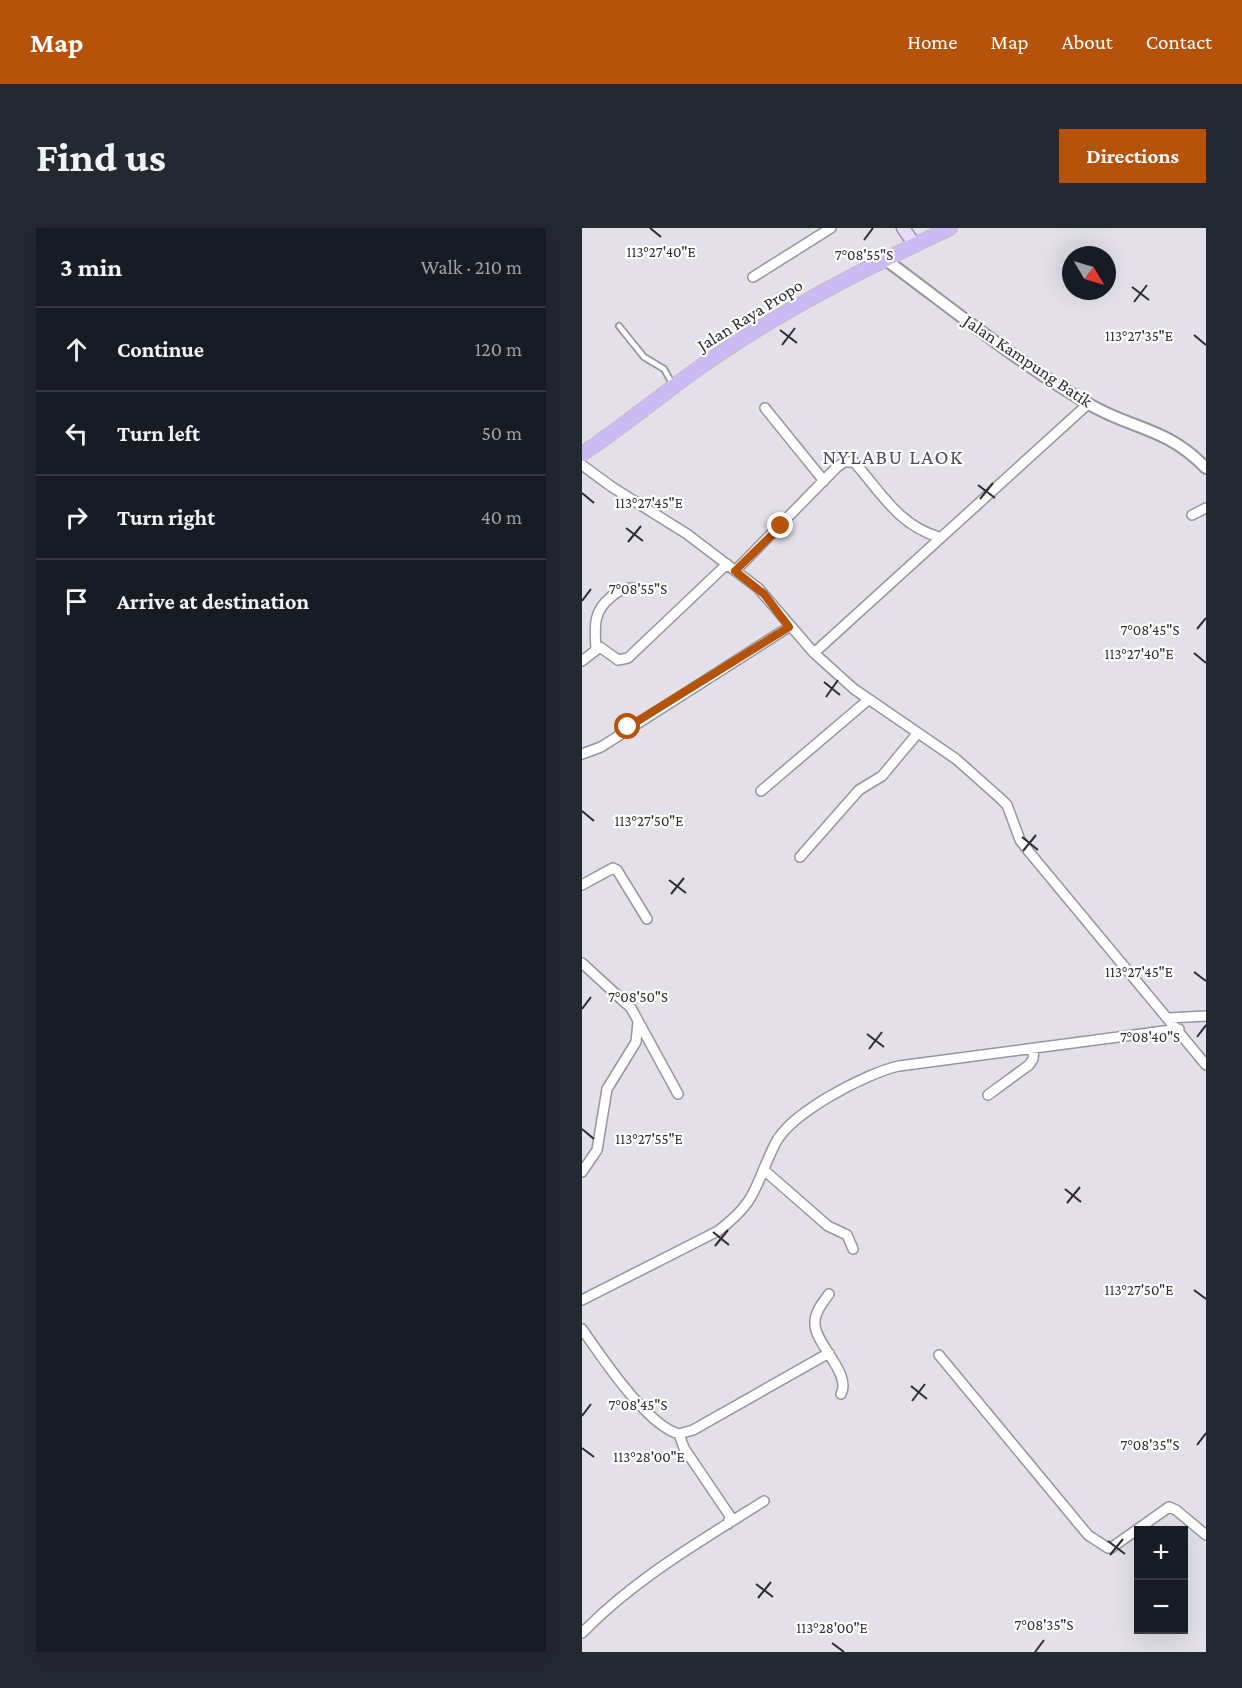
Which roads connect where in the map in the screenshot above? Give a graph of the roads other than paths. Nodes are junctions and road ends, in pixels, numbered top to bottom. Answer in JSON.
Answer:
{"nodes":[{"id":1,"x":831,"y":228,"type":"edge"},
{"id":2,"x":903,"y":228,"type":"edge"},
{"id":3,"x":950,"y":228,"type":"edge"},
{"id":4,"x":915,"y":245,"type":"junction"},
{"id":5,"x":886,"y":260,"type":"junction"},
{"id":6,"x":753,"y":277,"type":"dead end"},
{"id":7,"x":619,"y":326,"type":"dead end"},
{"id":8,"x":675,"y":387,"type":"junction"},
{"id":9,"x":1088,"y":404,"type":"junction"},
{"id":10,"x":765,"y":408,"type":"dead end"},
{"id":11,"x":582,"y":454,"type":"edge"},
{"id":12,"x":582,"y":465,"type":"edge"},
{"id":13,"x":1206,"y":468,"type":"edge"},
{"id":14,"x":824,"y":481,"type":"junction"},
{"id":15,"x":1206,"y":508,"type":"edge"},
{"id":16,"x":1192,"y":515,"type":"dead end"},
{"id":17,"x":939,"y":537,"type":"junction"},
{"id":18,"x":731,"y":568,"type":"junction"},
{"id":19,"x":633,"y":588,"type":"dead end"},
{"id":20,"x":789,"y":627,"type":"junction"},
{"id":21,"x":596,"y":650,"type":"junction"},
{"id":22,"x":814,"y":653,"type":"junction"},
{"id":23,"x":582,"y":661,"type":"edge"},
{"id":24,"x":868,"y":700,"type":"junction"},
{"id":25,"x":917,"y":734,"type":"junction"},
{"id":26,"x":582,"y":754,"type":"edge"},
{"id":27,"x":761,"y":791,"type":"dead end"},
{"id":28,"x":800,"y":857,"type":"dead end"},
{"id":29,"x":582,"y":885,"type":"edge"},
{"id":30,"x":647,"y":919,"type":"dead end"},
{"id":31,"x":582,"y":963,"type":"edge"},
{"id":32,"x":1206,"y":1016,"type":"edge"},
{"id":33,"x":1170,"y":1018,"type":"junction"},
{"id":34,"x":638,"y":1022,"type":"junction"},
{"id":35,"x":1179,"y":1029,"type":"junction"},
{"id":36,"x":1035,"y":1049,"type":"junction"},
{"id":37,"x":1206,"y":1065,"type":"edge"},
{"id":38,"x":678,"y":1094,"type":"dead end"},
{"id":39,"x":988,"y":1095,"type":"dead end"},
{"id":40,"x":765,"y":1171,"type":"junction"},
{"id":41,"x":582,"y":1172,"type":"edge"},
{"id":42,"x":853,"y":1249,"type":"dead end"},
{"id":43,"x":828,"y":1294,"type":"dead end"},
{"id":44,"x":582,"y":1300,"type":"edge"},
{"id":45,"x":582,"y":1329,"type":"edge"},
{"id":46,"x":829,"y":1353,"type":"junction"},
{"id":47,"x":939,"y":1355,"type":"dead end"},
{"id":48,"x":841,"y":1394,"type":"dead end"},
{"id":49,"x":679,"y":1434,"type":"junction"},
{"id":50,"x":764,"y":1501,"type":"dead end"},
{"id":51,"x":728,"y":1524,"type":"junction"},
{"id":52,"x":1206,"y":1535,"type":"edge"},
{"id":53,"x":582,"y":1633,"type":"edge"}],
"edges":[{"from":1,"to":6,"type":"street"},
{"from":2,"to":4,"type":"main road"},
{"from":3,"to":4,"type":"main road","name":"Jalan Raya Propo"},
{"from":4,"to":5,"type":"main road","name":"Jalan Raya Propo"},
{"from":5,"to":8,"type":"main road","name":"Jalan Raya Propo"},
{"from":5,"to":9,"type":"street","name":"Jalan Kampung Batik"},
{"from":7,"to":8,"type":"lane"},
{"from":8,"to":11,"type":"main road","name":"Jalan Raya Propo"},
{"from":9,"to":13,"type":"street","name":"Jalan Kampung Batik"},
{"from":9,"to":17,"type":"street"},
{"from":10,"to":14,"type":"street"},
{"from":12,"to":18,"type":"street"},
{"from":14,"to":17,"type":"street"},
{"from":14,"to":18,"type":"street"},
{"from":15,"to":16,"type":"street"},
{"from":17,"to":22,"type":"street"},
{"from":18,"to":20,"type":"street"},
{"from":18,"to":21,"type":"street"},
{"from":19,"to":21,"type":"street"},
{"from":20,"to":22,"type":"street"},
{"from":20,"to":26,"type":"street"},
{"from":21,"to":23,"type":"street"},
{"from":22,"to":24,"type":"street"},
{"from":24,"to":25,"type":"street"},
{"from":24,"to":27,"type":"street"},
{"from":25,"to":28,"type":"street"},
{"from":25,"to":33,"type":"street"},
{"from":29,"to":30,"type":"street"},
{"from":31,"to":34,"type":"street"},
{"from":32,"to":33,"type":"street"},
{"from":33,"to":35,"type":"street"},
{"from":34,"to":38,"type":"street"},
{"from":34,"to":41,"type":"street"},
{"from":35,"to":36,"type":"street"},
{"from":35,"to":37,"type":"street"},
{"from":36,"to":39,"type":"street"},
{"from":36,"to":40,"type":"street"},
{"from":40,"to":42,"type":"street"},
{"from":40,"to":44,"type":"street"},
{"from":43,"to":46,"type":"street"},
{"from":45,"to":49,"type":"street"},
{"from":46,"to":48,"type":"street"},
{"from":46,"to":49,"type":"street"},
{"from":47,"to":52,"type":"street"},
{"from":49,"to":51,"type":"street"},
{"from":50,"to":51,"type":"street"},
{"from":51,"to":53,"type":"street"}]}
